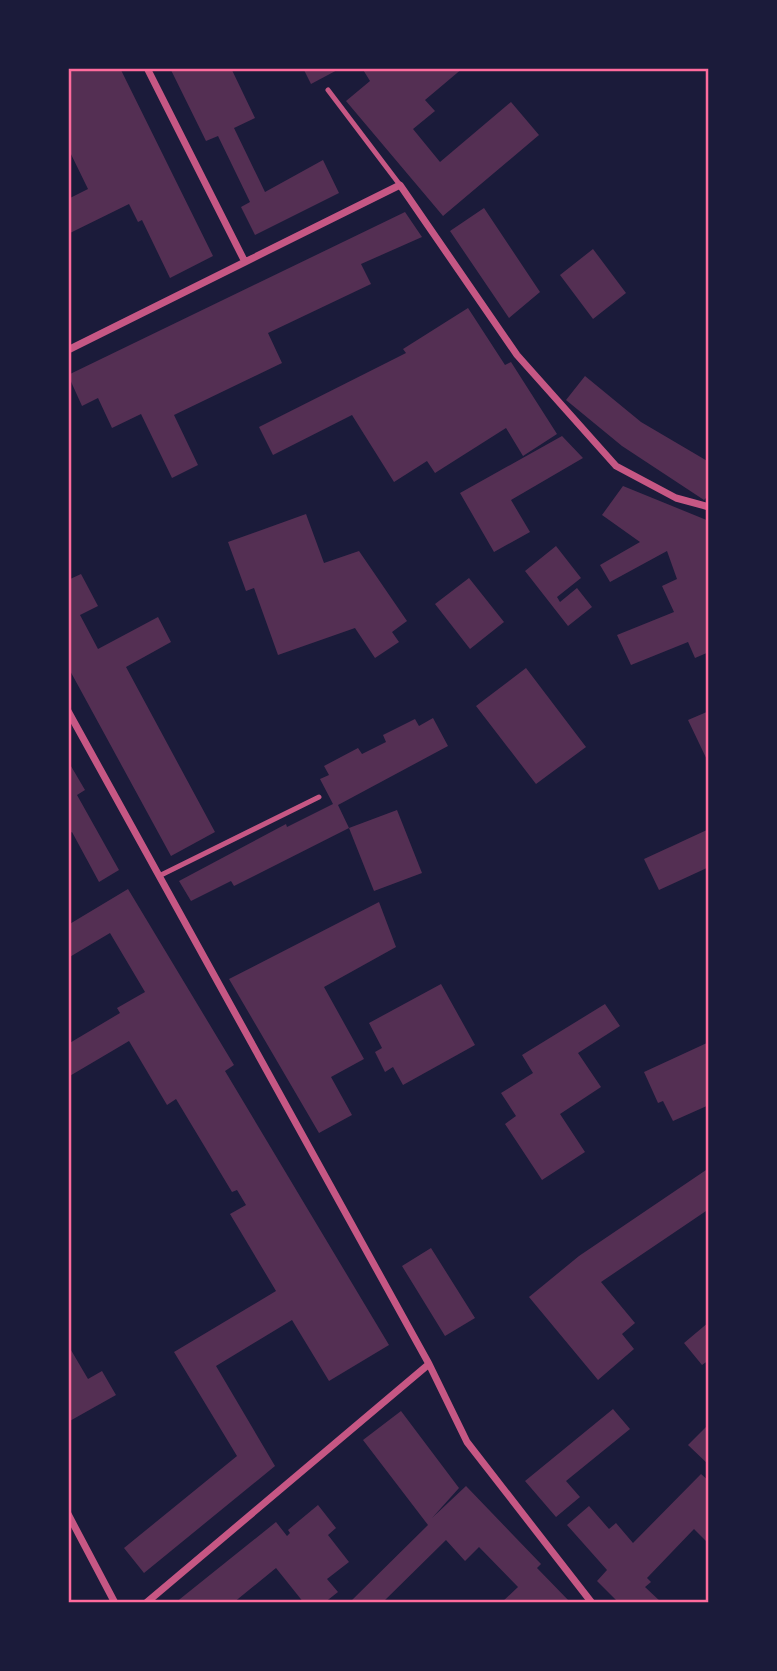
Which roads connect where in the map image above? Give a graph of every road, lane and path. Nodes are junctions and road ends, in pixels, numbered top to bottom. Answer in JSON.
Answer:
{"nodes":[{"id":1,"x":147,"y":68,"type":"edge"},
{"id":2,"x":328,"y":90,"type":"dead end"},
{"id":3,"x":400,"y":185,"type":"junction"},
{"id":4,"x":245,"y":262,"type":"junction"},
{"id":5,"x":68,"y":350,"type":"edge"},
{"id":6,"x":709,"y":507,"type":"edge"},
{"id":7,"x":68,"y":711,"type":"edge"},
{"id":8,"x":319,"y":797,"type":"dead end"},
{"id":9,"x":159,"y":876,"type":"junction"},
{"id":10,"x":429,"y":1364,"type":"junction"},
{"id":11,"x":68,"y":1514,"type":"edge"},
{"id":12,"x":115,"y":1603,"type":"edge"},
{"id":13,"x":146,"y":1603,"type":"edge"},
{"id":14,"x":592,"y":1603,"type":"edge"}],
"edges":[{"from":1,"to":4,"type":"street"},
{"from":2,"to":3,"type":"lane"},
{"from":3,"to":4,"type":"street"},
{"from":3,"to":6,"type":"street"},
{"from":4,"to":5,"type":"street"},
{"from":7,"to":9,"type":"street"},
{"from":8,"to":9,"type":"lane"},
{"from":9,"to":10,"type":"street"},
{"from":10,"to":13,"type":"street"},
{"from":10,"to":14,"type":"street"},
{"from":11,"to":12,"type":"street"}]}
